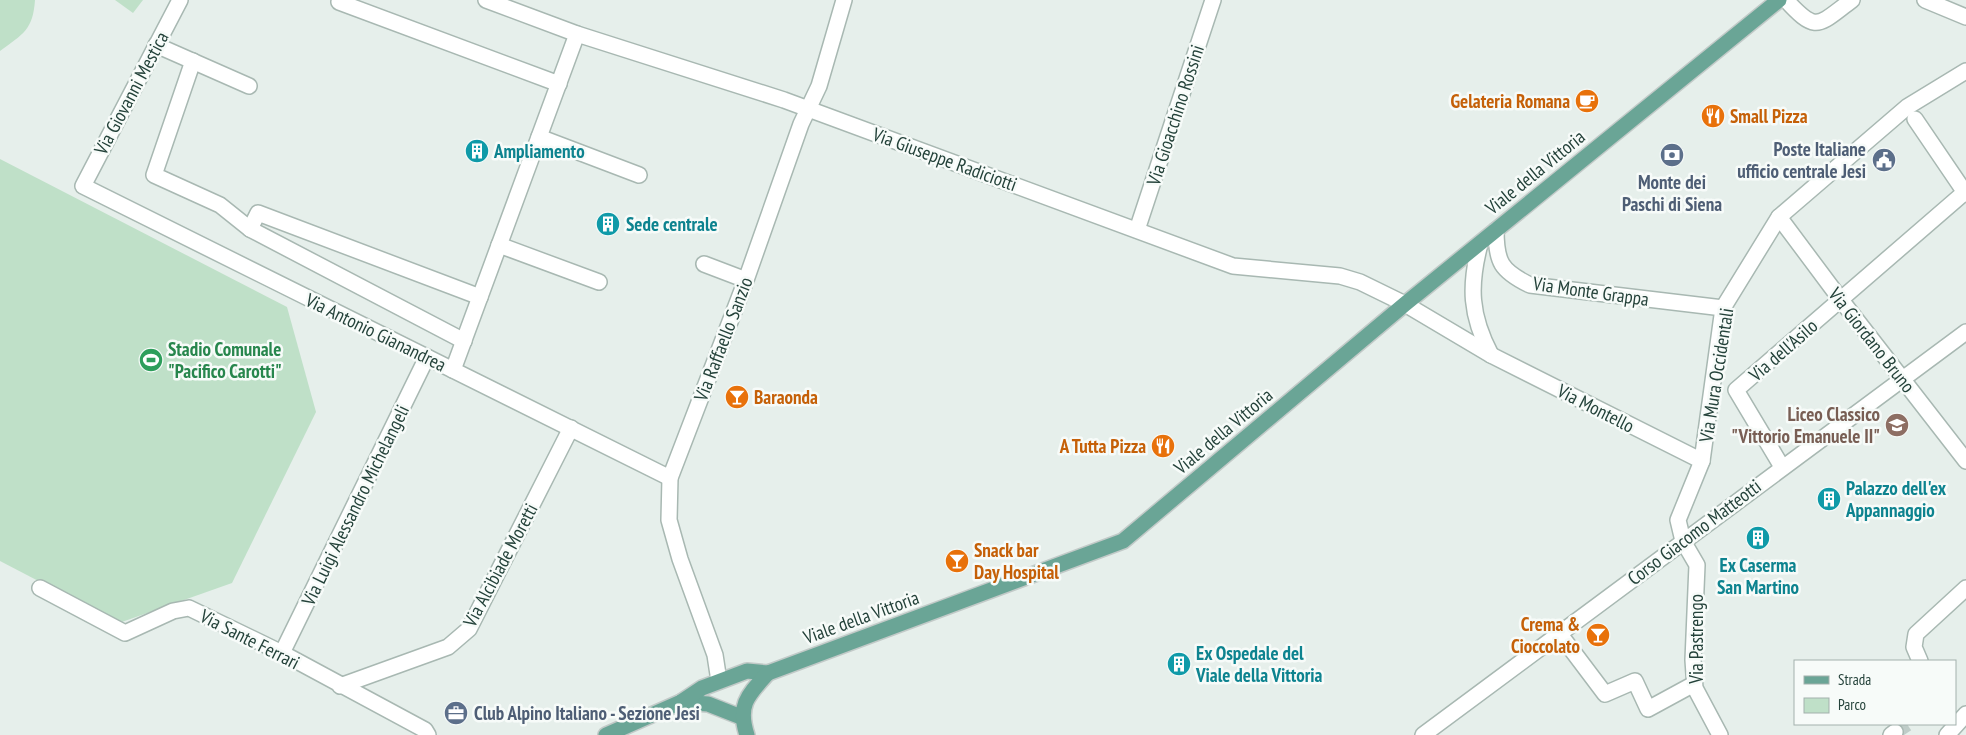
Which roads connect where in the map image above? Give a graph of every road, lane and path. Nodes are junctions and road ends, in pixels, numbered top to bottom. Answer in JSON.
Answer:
{"nodes":[{"id":1,"x":180,"y":0,"type":"edge"},
{"id":2,"x":486,"y":0,"type":"edge"},
{"id":3,"x":844,"y":0,"type":"edge"},
{"id":4,"x":1213,"y":0,"type":"edge"},
{"id":5,"x":1779,"y":0,"type":"edge"},
{"id":6,"x":1786,"y":0,"type":"edge"},
{"id":7,"x":1852,"y":0,"type":"edge"},
{"id":8,"x":1925,"y":0,"type":"edge"},
{"id":9,"x":339,"y":2,"type":"dead end"},
{"id":10,"x":1966,"y":17,"type":"edge"},
{"id":11,"x":577,"y":34,"type":"junction"},
{"id":12,"x":156,"y":45,"type":"junction"},
{"id":13,"x":194,"y":61,"type":"junction"},
{"id":14,"x":1966,"y":71,"type":"edge"},
{"id":15,"x":559,"y":84,"type":"junction"},
{"id":16,"x":249,"y":86,"type":"dead end"},
{"id":17,"x":808,"y":109,"type":"junction"},
{"id":18,"x":1915,"y":119,"type":"dead end"},
{"id":19,"x":539,"y":137,"type":"junction"},
{"id":20,"x":639,"y":175,"type":"dead end"},
{"id":21,"x":83,"y":186,"type":"joint"},
{"id":22,"x":1965,"y":193,"type":"edge"},
{"id":23,"x":1779,"y":217,"type":"junction"},
{"id":24,"x":250,"y":229,"type":"junction"},
{"id":25,"x":1137,"y":230,"type":"junction"},
{"id":26,"x":1496,"y":230,"type":"junction"},
{"id":27,"x":1480,"y":244,"type":"junction"},
{"id":28,"x":499,"y":245,"type":"junction"},
{"id":29,"x":704,"y":264,"type":"dead end"},
{"id":30,"x":746,"y":280,"type":"junction"},
{"id":31,"x":599,"y":282,"type":"dead end"},
{"id":32,"x":480,"y":297,"type":"junction"},
{"id":33,"x":1840,"y":300,"type":"junction"},
{"id":34,"x":1405,"y":304,"type":"junction"},
{"id":35,"x":1723,"y":308,"type":"junction"},
{"id":36,"x":1966,"y":332,"type":"edge"},
{"id":37,"x":464,"y":341,"type":"junction"},
{"id":38,"x":1491,"y":355,"type":"junction"},
{"id":39,"x":427,"y":357,"type":"junction"},
{"id":40,"x":453,"y":370,"type":"junction"},
{"id":41,"x":1902,"y":379,"type":"junction"},
{"id":42,"x":571,"y":428,"type":"junction"},
{"id":43,"x":1702,"y":461,"type":"junction"},
{"id":44,"x":1966,"y":461,"type":"edge"},
{"id":45,"x":1782,"y":467,"type":"junction"},
{"id":46,"x":670,"y":478,"type":"junction"},
{"id":47,"x":1682,"y":540,"type":"junction"},
{"id":48,"x":40,"y":588,"type":"dead end"},
{"id":49,"x":1966,"y":588,"type":"edge"},
{"id":50,"x":1558,"y":633,"type":"junction"},
{"id":51,"x":282,"y":653,"type":"junction"},
{"id":52,"x":1920,"y":660,"type":"edge"},
{"id":53,"x":768,"y":673,"type":"junction"},
{"id":54,"x":719,"y":681,"type":"junction"},
{"id":55,"x":1694,"y":684,"type":"junction"},
{"id":56,"x":340,"y":686,"type":"junction"},
{"id":57,"x":681,"y":702,"type":"junction"},
{"id":58,"x":1966,"y":714,"type":"edge"},
{"id":59,"x":741,"y":717,"type":"junction"},
{"id":60,"x":428,"y":735,"type":"edge"},
{"id":61,"x":606,"y":735,"type":"edge"},
{"id":62,"x":747,"y":735,"type":"edge"},
{"id":63,"x":1423,"y":735,"type":"edge"},
{"id":64,"x":1720,"y":735,"type":"edge"},
{"id":65,"x":1947,"y":735,"type":"edge"}],
"edges":[{"from":1,"to":12,"type":"street","name":"Via Giovanni Mestica"},
{"from":2,"to":11,"type":"street","name":"Via Giuseppe Radiciotti"},
{"from":3,"to":17,"type":"street","name":"Via Raffaello Sanzio"},
{"from":4,"to":25,"type":"street","name":"Via Gioacchino Rossini"},
{"from":5,"to":26,"type":"main road","name":"Viale della Vittoria"},
{"from":6,"to":7,"type":"street"},
{"from":8,"to":10,"type":"street"},
{"from":9,"to":15,"type":"street"},
{"from":11,"to":15,"type":"street"},
{"from":11,"to":17,"type":"street","name":"Via Giuseppe Radiciotti"},
{"from":12,"to":13,"type":"street"},
{"from":12,"to":21,"type":"street","name":"Via Giovanni Mestica"},
{"from":13,"to":16,"type":"street"},
{"from":13,"to":24,"type":"street"},
{"from":14,"to":23,"type":"street","name":"Via Mura Occidentali"},
{"from":15,"to":19,"type":"street"},
{"from":17,"to":25,"type":"street","name":"Via Giuseppe Radiciotti"},
{"from":17,"to":30,"type":"street","name":"Via Raffaello Sanzio"},
{"from":18,"to":22,"type":"street","name":"Via dell'Asilo"},
{"from":19,"to":20,"type":"street"},
{"from":19,"to":28,"type":"street"},
{"from":21,"to":39,"type":"street","name":"Via Antonio Gianandrea"},
{"from":22,"to":33,"type":"street","name":"Via dell'Asilo"},
{"from":23,"to":33,"type":"street","name":"Via Giordano Bruno"},
{"from":23,"to":35,"type":"street","name":"Via Mura Occidentali"},
{"from":24,"to":32,"type":"street"},
{"from":24,"to":37,"type":"street"},
{"from":25,"to":34,"type":"street","name":"Via Giuseppe Radiciotti"},
{"from":26,"to":27,"type":"main road","name":"Viale della Vittoria"},
{"from":26,"to":35,"type":"street","name":"Via Monte Grappa"},
{"from":27,"to":34,"type":"main road","name":"Viale della Vittoria"},
{"from":27,"to":38,"type":"street"},
{"from":28,"to":31,"type":"street"},
{"from":28,"to":32,"type":"street"},
{"from":29,"to":30,"type":"street"},
{"from":30,"to":46,"type":"street","name":"Via Raffaello Sanzio"},
{"from":32,"to":37,"type":"street"},
{"from":33,"to":41,"type":"street","name":"Via Giordano Bruno"},
{"from":33,"to":45,"type":"street","name":"Via dell'Asilo"},
{"from":34,"to":38,"type":"street","name":"Via Montello"},
{"from":34,"to":53,"type":"main road","name":"Viale della Vittoria"},
{"from":35,"to":43,"type":"street","name":"Via Mura Occidentali"},
{"from":36,"to":41,"type":"street","name":"Corso Giacomo Matteotti"},
{"from":37,"to":40,"type":"street"},
{"from":38,"to":43,"type":"street","name":"Via Montello"},
{"from":39,"to":40,"type":"street","name":"Via Antonio Gianandrea"},
{"from":39,"to":51,"type":"street","name":"Via Luigi Alessandro Michelangeli"},
{"from":40,"to":42,"type":"street","name":"Via Antonio Gianandrea"},
{"from":41,"to":44,"type":"street","name":"Via Giordano Bruno"},
{"from":41,"to":45,"type":"street","name":"Corso Giacomo Matteotti"},
{"from":42,"to":46,"type":"street","name":"Via Antonio Gianandrea"},
{"from":42,"to":56,"type":"street","name":"Via Alcibiade Moretti"},
{"from":43,"to":47,"type":"street","name":"Via Mura Occidentali"},
{"from":45,"to":47,"type":"street","name":"Corso Giacomo Matteotti"},
{"from":46,"to":54,"type":"street","name":"Via Raffaello Sanzio"},
{"from":47,"to":50,"type":"street","name":"Corso Giacomo Matteotti"},
{"from":47,"to":55,"type":"street","name":"Via Pastrengo"},
{"from":48,"to":51,"type":"street","name":"Via Sante Ferrari"},
{"from":49,"to":52,"type":"street"},
{"from":50,"to":55,"type":"street"},
{"from":50,"to":63,"type":"street","name":"Corso Giacomo Matteotti"},
{"from":51,"to":56,"type":"street","name":"Via Sante Ferrari"},
{"from":53,"to":54,"type":"main road","name":"Viale della Vittoria"},
{"from":53,"to":59,"type":"main road"},
{"from":54,"to":57,"type":"main road","name":"Viale della Vittoria"},
{"from":55,"to":64,"type":"street","name":"Via Pastrengo"},
{"from":56,"to":60,"type":"street","name":"Via Sante Ferrari"},
{"from":57,"to":59,"type":"main road"},
{"from":57,"to":61,"type":"main road","name":"Viale della Vittoria"},
{"from":58,"to":65,"type":"street"},
{"from":59,"to":62,"type":"main road"}]}
